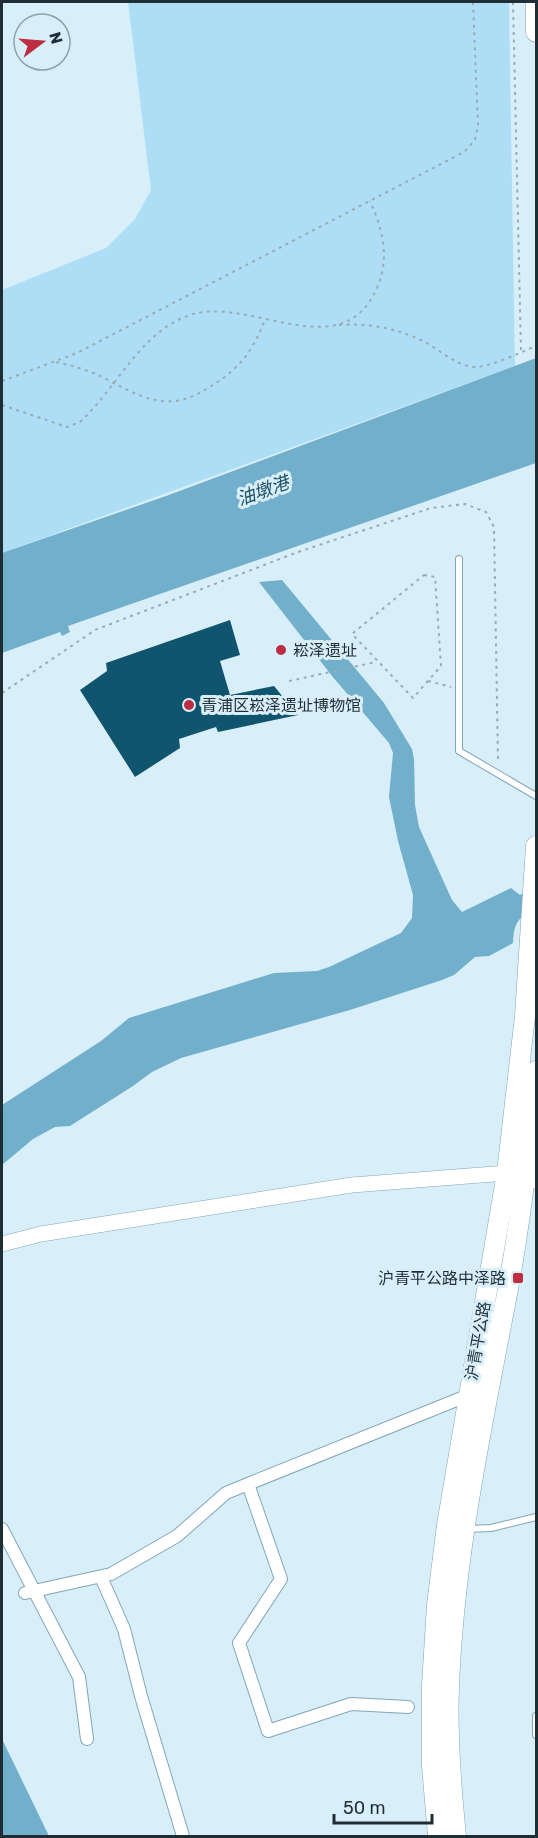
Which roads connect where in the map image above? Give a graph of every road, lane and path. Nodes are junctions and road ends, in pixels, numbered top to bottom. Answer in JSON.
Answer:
{"nodes":[{"id":1,"x":472,"y":2,"type":"edge"},
{"id":2,"x":513,"y":2,"type":"edge"},
{"id":3,"x":536,"y":2,"type":"edge"},
{"id":4,"x":537,"y":32,"type":"edge"},
{"id":5,"x":370,"y":201,"type":"junction"},
{"id":6,"x":266,"y":319,"type":"junction"},
{"id":7,"x":336,"y":325,"type":"junction"},
{"id":8,"x":537,"y":346,"type":"edge"},
{"id":9,"x":521,"y":352,"type":"junction"},
{"id":10,"x":56,"y":362,"type":"junction"},
{"id":11,"x":2,"y":381,"type":"edge"},
{"id":12,"x":114,"y":383,"type":"junction"},
{"id":13,"x":2,"y":405,"type":"edge"},
{"id":14,"x":459,"y":559,"type":"dead end"},
{"id":15,"x":376,"y":662,"type":"junction"},
{"id":16,"x":289,"y":681,"type":"dead end"},
{"id":17,"x":428,"y":681,"type":"junction"},
{"id":18,"x":459,"y":689,"type":"junction"},
{"id":19,"x":2,"y":693,"type":"edge"},
{"id":20,"x":498,"y":774,"type":"junction"},
{"id":21,"x":537,"y":796,"type":"edge"},
{"id":22,"x":537,"y":846,"type":"edge"},
{"id":23,"x":536,"y":885,"type":"edge"},
{"id":24,"x":537,"y":1071,"type":"edge"},
{"id":25,"x":523,"y":1177,"type":"edge"},
{"id":26,"x":2,"y":1244,"type":"edge"},
{"id":27,"x":469,"y":1395,"type":"junction"},
{"id":28,"x":248,"y":1484,"type":"junction"},
{"id":29,"x":537,"y":1517,"type":"edge"},
{"id":30,"x":2,"y":1529,"type":"edge"},
{"id":31,"x":464,"y":1530,"type":"junction"},
{"id":32,"x":101,"y":1577,"type":"junction"},
{"id":33,"x":29,"y":1592,"type":"junction"},
{"id":34,"x":408,"y":1707,"type":"dead end"},
{"id":35,"x":537,"y":1716,"type":"edge"},
{"id":36,"x":537,"y":1735,"type":"edge"},
{"id":37,"x":87,"y":1739,"type":"dead end"},
{"id":38,"x":183,"y":1836,"type":"edge"},
{"id":39,"x":438,"y":1836,"type":"edge"},
{"id":40,"x":456,"y":1836,"type":"edge"}],
"edges":[{"from":1,"to":5,"type":"path"},
{"from":2,"to":9,"type":"path"},
{"from":3,"to":4,"type":"highway"},
{"from":5,"to":7,"type":"path"},
{"from":5,"to":10,"type":"path"},
{"from":6,"to":7,"type":"path"},
{"from":6,"to":12,"type":"path"},
{"from":6,"to":12,"type":"path"},
{"from":7,"to":9,"type":"path"},
{"from":8,"to":9,"type":"path"},
{"from":10,"to":11,"type":"path"},
{"from":10,"to":12,"type":"path"},
{"from":12,"to":13,"type":"path"},
{"from":14,"to":18,"type":"lane"},
{"from":15,"to":16,"type":"path"},
{"from":15,"to":17,"type":"path"},
{"from":15,"to":17,"type":"path"},
{"from":17,"to":18,"type":"path"},
{"from":18,"to":20,"type":"lane"},
{"from":19,"to":20,"type":"path"},
{"from":20,"to":21,"type":"lane"},
{"from":22,"to":23,"type":"highway","name":"沪青平公路"},
{"from":23,"to":25,"type":"highway","name":"沪青平公路"},
{"from":24,"to":25,"type":"highway","name":"沪青平公路"},
{"from":25,"to":26,"type":"street"},
{"from":25,"to":27,"type":"highway","name":"沪青平公路"},
{"from":25,"to":31,"type":"highway","name":"沪青平公路"},
{"from":27,"to":28,"type":"street"},
{"from":27,"to":39,"type":"highway","name":"沪青平公路"},
{"from":28,"to":32,"type":"street"},
{"from":28,"to":34,"type":"street"},
{"from":29,"to":31,"type":"lane"},
{"from":30,"to":33,"type":"street"},
{"from":31,"to":40,"type":"highway","name":"沪青平公路"},
{"from":32,"to":33,"type":"street"},
{"from":32,"to":38,"type":"street"},
{"from":33,"to":37,"type":"street"},
{"from":35,"to":36,"type":"lane"}]}
